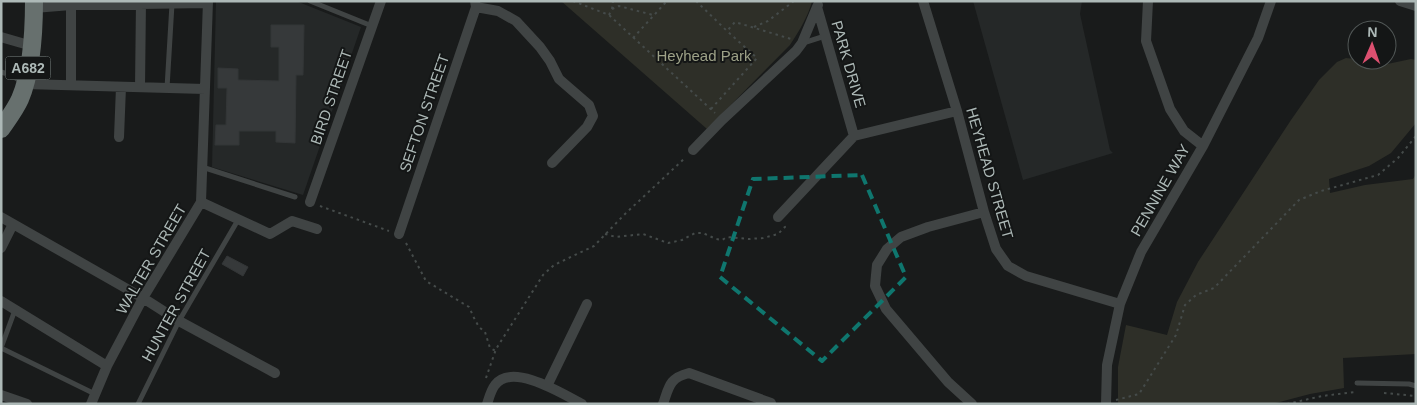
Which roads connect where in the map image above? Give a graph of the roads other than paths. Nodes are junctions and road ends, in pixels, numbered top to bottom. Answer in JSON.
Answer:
{"nodes":[{"id":1,"x":310,"y":1,"type":"edge"},
{"id":2,"x":381,"y":1,"type":"edge"},
{"id":3,"x":923,"y":1,"type":"edge"},
{"id":4,"x":1148,"y":1,"type":"edge"},
{"id":5,"x":1271,"y":1,"type":"edge"},
{"id":6,"x":1400,"y":1,"type":"edge"},
{"id":7,"x":208,"y":2,"type":"edge"},
{"id":8,"x":71,"y":3,"type":"edge"},
{"id":9,"x":141,"y":3,"type":"edge"},
{"id":10,"x":172,"y":4,"type":"junction"},
{"id":11,"x":475,"y":4,"type":"edge"},
{"id":12,"x":818,"y":4,"type":"edge"},
{"id":13,"x":34,"y":5,"type":"edge"},
{"id":14,"x":1416,"y":6,"type":"edge"},
{"id":15,"x":372,"y":26,"type":"junction"},
{"id":16,"x":825,"y":36,"type":"junction"},
{"id":17,"x":1,"y":37,"type":"edge"},
{"id":18,"x":802,"y":43,"type":"junction"},
{"id":19,"x":32,"y":46,"type":"junction"},
{"id":20,"x":1,"y":72,"type":"edge"},
{"id":21,"x":25,"y":84,"type":"junction"},
{"id":22,"x":71,"y":85,"type":"junction"},
{"id":23,"x":122,"y":87,"type":"junction"},
{"id":24,"x":140,"y":87,"type":"junction"},
{"id":25,"x":167,"y":88,"type":"junction"},
{"id":26,"x":204,"y":90,"type":"junction"},
{"id":27,"x":7,"y":112,"type":"edge"},
{"id":28,"x":957,"y":112,"type":"junction"},
{"id":29,"x":1,"y":128,"type":"edge"},
{"id":30,"x":854,"y":136,"type":"junction"},
{"id":31,"x":120,"y":137,"type":"dead end"},
{"id":32,"x":1203,"y":146,"type":"junction"},
{"id":33,"x":693,"y":150,"type":"road end"},
{"id":34,"x":552,"y":163,"type":"dead end"},
{"id":35,"x":202,"y":167,"type":"junction"},
{"id":36,"x":295,"y":197,"type":"dead end"},
{"id":37,"x":202,"y":202,"type":"junction"},
{"id":38,"x":310,"y":202,"type":"road end"},
{"id":39,"x":984,"y":212,"type":"junction"},
{"id":40,"x":778,"y":217,"type":"road end"},
{"id":41,"x":1,"y":218,"type":"edge"},
{"id":42,"x":238,"y":220,"type":"junction"},
{"id":43,"x":14,"y":224,"type":"junction"},
{"id":44,"x":317,"y":229,"type":"dead end"},
{"id":45,"x":399,"y":234,"type":"road end"},
{"id":46,"x":1,"y":248,"type":"edge"},
{"id":47,"x":143,"y":298,"type":"junction"},
{"id":48,"x":1,"y":301,"type":"edge"},
{"id":49,"x":588,"y":304,"type":"dead end"},
{"id":50,"x":1120,"y":304,"type":"junction"},
{"id":51,"x":16,"y":310,"type":"junction"},
{"id":52,"x":179,"y":321,"type":"junction"},
{"id":53,"x":107,"y":366,"type":"junction"},
{"id":54,"x":275,"y":373,"type":"dead end"},
{"id":55,"x":1357,"y":383,"type":"dead end"},
{"id":56,"x":548,"y":386,"type":"junction"},
{"id":57,"x":1416,"y":386,"type":"edge"},
{"id":58,"x":95,"y":394,"type":"junction"},
{"id":59,"x":1,"y":395,"type":"edge"},
{"id":60,"x":771,"y":403,"type":"edge"},
{"id":61,"x":1106,"y":403,"type":"edge"},
{"id":62,"x":27,"y":404,"type":"edge"},
{"id":63,"x":91,"y":404,"type":"edge"},
{"id":64,"x":138,"y":404,"type":"edge"},
{"id":65,"x":487,"y":404,"type":"edge"},
{"id":66,"x":582,"y":404,"type":"edge"},
{"id":67,"x":663,"y":404,"type":"edge"},
{"id":68,"x":972,"y":404,"type":"edge"}],
"edges":[{"from":1,"to":15,"type":"lane"},
{"from":2,"to":15,"type":"street","name":"BIRD STREET"},
{"from":3,"to":28,"type":"street","name":"HEYHEAD STREET"},
{"from":4,"to":32,"type":"street"},
{"from":5,"to":32,"type":"street","name":"PENNINE WAY"},
{"from":6,"to":14,"type":"street"},
{"from":7,"to":10,"type":"street"},
{"from":7,"to":26,"type":"street","name":"WALTER STREET"},
{"from":8,"to":9,"type":"street"},
{"from":8,"to":13,"type":"street"},
{"from":8,"to":22,"type":"street"},
{"from":9,"to":10,"type":"street"},
{"from":9,"to":24,"type":"street"},
{"from":10,"to":25,"type":"lane"},
{"from":11,"to":34,"type":"street"},
{"from":11,"to":45,"type":"street","name":"SEFTON STREET"},
{"from":12,"to":16,"type":"street","name":"PARK DRIVE"},
{"from":12,"to":18,"type":"street"},
{"from":13,"to":19,"type":"highway","number":"A682"},
{"from":15,"to":38,"type":"street","name":"BIRD STREET"},
{"from":16,"to":18,"type":"lane"},
{"from":16,"to":30,"type":"street","name":"PARK DRIVE"},
{"from":17,"to":19,"type":"street"},
{"from":18,"to":33,"type":"street"},
{"from":19,"to":21,"type":"highway","number":"A682"},
{"from":20,"to":21,"type":"lane"},
{"from":21,"to":22,"type":"street"},
{"from":21,"to":27,"type":"highway","number":"A682"},
{"from":22,"to":23,"type":"street"},
{"from":23,"to":24,"type":"street"},
{"from":23,"to":31,"type":"street"},
{"from":24,"to":25,"type":"street"},
{"from":25,"to":26,"type":"street"},
{"from":26,"to":35,"type":"street","name":"WALTER STREET"},
{"from":27,"to":29,"type":"highway","number":"A682"},
{"from":28,"to":30,"type":"street"},
{"from":28,"to":39,"type":"street","name":"HEYHEAD STREET"},
{"from":30,"to":40,"type":"street"},
{"from":32,"to":50,"type":"street","name":"PENNINE WAY"},
{"from":35,"to":36,"type":"lane"},
{"from":35,"to":37,"type":"street","name":"WALTER STREET"},
{"from":37,"to":42,"type":"street"},
{"from":37,"to":47,"type":"street","name":"WALTER STREET"},
{"from":39,"to":50,"type":"street","name":"HEYHEAD STREET"},
{"from":39,"to":68,"type":"street"},
{"from":41,"to":43,"type":"street"},
{"from":42,"to":44,"type":"street"},
{"from":42,"to":52,"type":"lane","name":"HUNTER STREET"},
{"from":43,"to":46,"type":"street"},
{"from":43,"to":47,"type":"street"},
{"from":47,"to":52,"type":"street"},
{"from":47,"to":53,"type":"street","name":"WALTER STREET"},
{"from":48,"to":51,"type":"street"},
{"from":49,"to":56,"type":"street"},
{"from":50,"to":61,"type":"street","name":"PENNINE WAY"},
{"from":51,"to":53,"type":"street"},
{"from":51,"to":58,"type":"lane"},
{"from":52,"to":54,"type":"street"},
{"from":52,"to":64,"type":"lane","name":"HUNTER STREET"},
{"from":53,"to":58,"type":"street","name":"WALTER STREET"},
{"from":55,"to":57,"type":"lane"},
{"from":56,"to":65,"type":"street"},
{"from":56,"to":66,"type":"street"},
{"from":58,"to":63,"type":"street","name":"WALTER STREET"},
{"from":59,"to":62,"type":"street"},
{"from":60,"to":67,"type":"street"}]}
